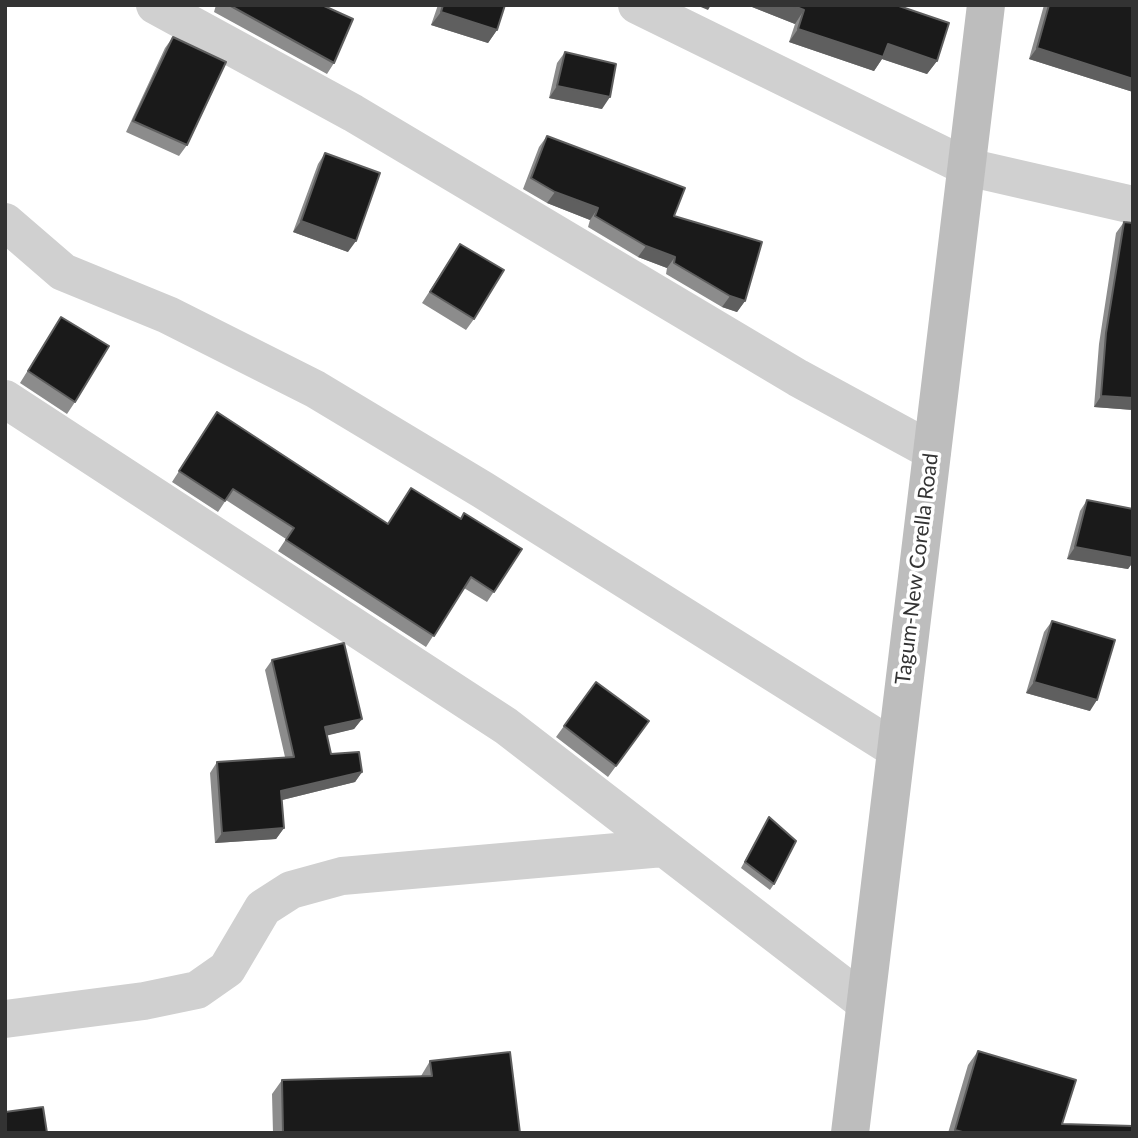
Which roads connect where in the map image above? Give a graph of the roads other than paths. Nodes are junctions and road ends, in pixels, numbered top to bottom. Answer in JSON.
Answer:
{"nodes":[{"id":1,"x":155,"y":5,"type":"edge"},
{"id":2,"x":638,"y":5,"type":"edge"},
{"id":3,"x":986,"y":5,"type":"edge"},
{"id":4,"x":967,"y":167,"type":"junction"},
{"id":5,"x":1133,"y":205,"type":"edge"},
{"id":6,"x":5,"y":222,"type":"edge"},
{"id":7,"x":5,"y":398,"type":"edge"},
{"id":8,"x":932,"y":451,"type":"junction"},
{"id":9,"x":895,"y":749,"type":"junction"},
{"id":10,"x":663,"y":848,"type":"junction"},
{"id":11,"x":864,"y":1002,"type":"junction"},
{"id":12,"x":5,"y":1019,"type":"edge"},
{"id":13,"x":850,"y":1133,"type":"edge"}],
"edges":[{"from":1,"to":8,"type":"street"},
{"from":2,"to":4,"type":"street"},
{"from":3,"to":4,"type":"main road","name":"Tagum-New Corella Road"},
{"from":4,"to":5,"type":"street"},
{"from":4,"to":8,"type":"main road","name":"Tagum-New Corella Road"},
{"from":6,"to":9,"type":"street"},
{"from":7,"to":10,"type":"street"},
{"from":8,"to":9,"type":"main road","name":"Tagum-New Corella Road"},
{"from":9,"to":11,"type":"main road","name":"Tagum-New Corella Road"},
{"from":10,"to":11,"type":"street"},
{"from":10,"to":12,"type":"street"},
{"from":11,"to":13,"type":"main road","name":"Tagum-New Corella Road"}]}
